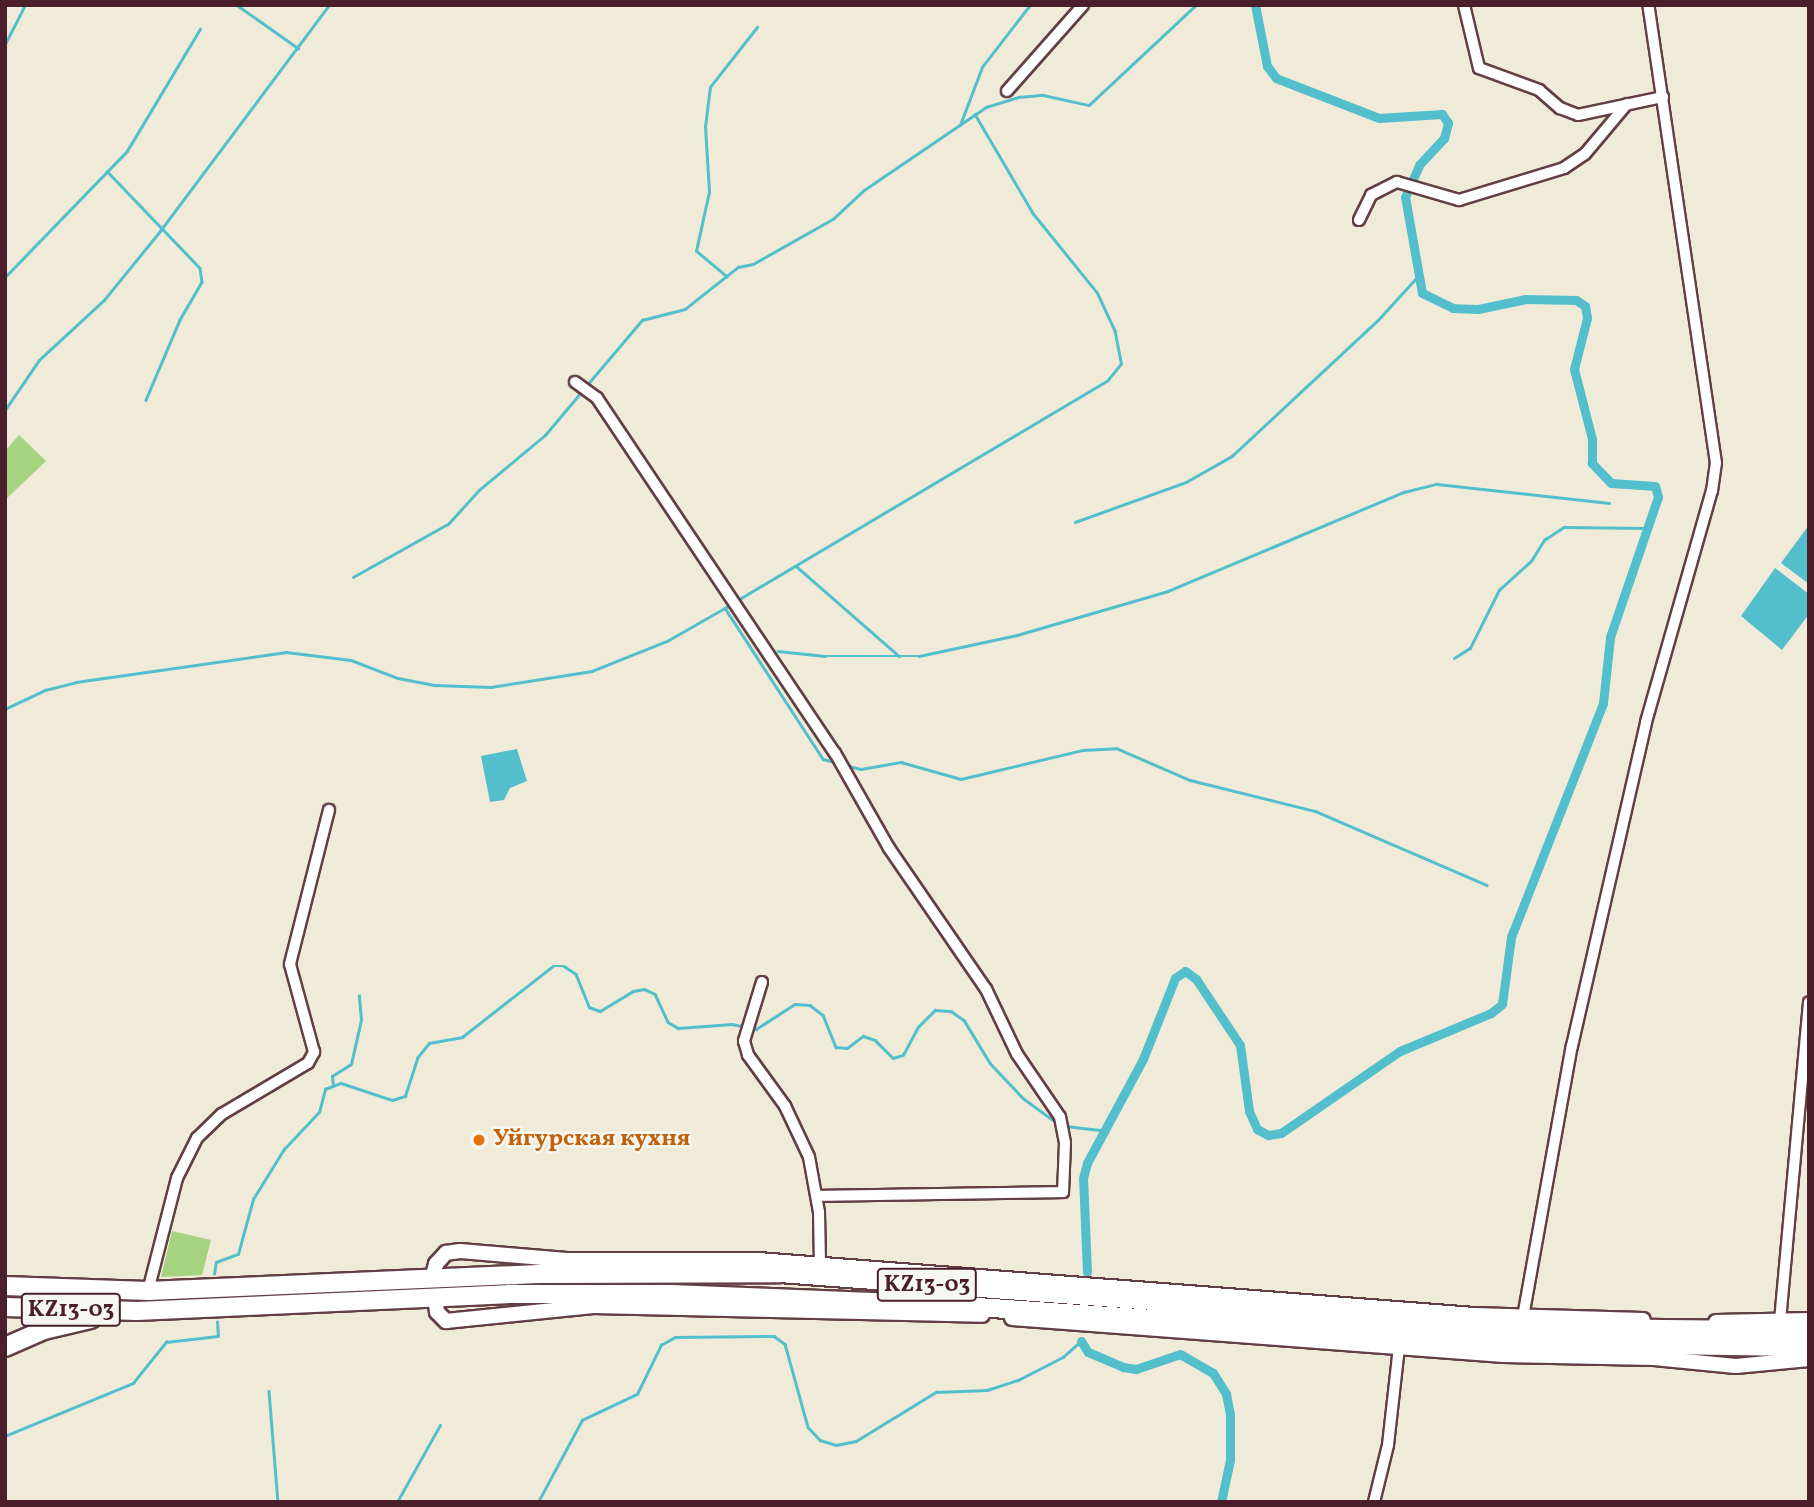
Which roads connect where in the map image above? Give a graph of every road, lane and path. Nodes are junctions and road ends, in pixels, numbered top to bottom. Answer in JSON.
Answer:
{"nodes":[{"id":1,"x":1083,"y":5,"type":"edge"},
{"id":2,"x":1464,"y":5,"type":"edge"},
{"id":3,"x":1648,"y":5,"type":"edge"},
{"id":4,"x":1007,"y":91,"type":"dead end"},
{"id":5,"x":1663,"y":97,"type":"junction"},
{"id":6,"x":1627,"y":104,"type":"junction"},
{"id":7,"x":1359,"y":220,"type":"dead end"},
{"id":8,"x":575,"y":382,"type":"dead end"},
{"id":9,"x":329,"y":810,"type":"dead end"},
{"id":10,"x":762,"y":982,"type":"dead end"},
{"id":11,"x":1809,"y":1002,"type":"edge"},
{"id":12,"x":817,"y":1196,"type":"junction"},
{"id":13,"x":819,"y":1270,"type":"junction"},
{"id":14,"x":5,"y":1276,"type":"edge"},
{"id":15,"x":5,"y":1286,"type":"edge"},
{"id":16,"x":46,"y":1287,"type":"junction"},
{"id":17,"x":434,"y":1288,"type":"junction"},
{"id":18,"x":148,"y":1291,"type":"junction"},
{"id":19,"x":817,"y":1300,"type":"junction"},
{"id":20,"x":795,"y":1306,"type":"junction"},
{"id":21,"x":5,"y":1307,"type":"edge"},
{"id":22,"x":137,"y":1311,"type":"junction"},
{"id":23,"x":1523,"y":1317,"type":"junction"},
{"id":24,"x":1809,"y":1320,"type":"edge"},
{"id":25,"x":1780,"y":1321,"type":"junction"},
{"id":26,"x":1809,"y":1331,"type":"edge"},
{"id":27,"x":5,"y":1347,"type":"edge"},
{"id":28,"x":1399,"y":1347,"type":"junction"},
{"id":29,"x":1809,"y":1347,"type":"edge"},
{"id":30,"x":1809,"y":1359,"type":"edge"},
{"id":31,"x":1374,"y":1502,"type":"edge"}],
"edges":[{"from":1,"to":4,"type":"street"},
{"from":2,"to":6,"type":"street"},
{"from":3,"to":5,"type":"street"},
{"from":5,"to":6,"type":"street"},
{"from":5,"to":23,"type":"street"},
{"from":6,"to":7,"type":"street"},
{"from":8,"to":12,"type":"street"},
{"from":9,"to":18,"type":"street"},
{"from":10,"to":12,"type":"street"},
{"from":11,"to":25,"type":"street"},
{"from":12,"to":13,"type":"street"},
{"from":13,"to":17,"type":"highway","number":"KZ13-03"},
{"from":13,"to":17,"type":"street"},
{"from":13,"to":19,"type":"street"},
{"from":13,"to":23,"type":"street"},
{"from":13,"to":26,"type":"highway","number":"KZ13-03"},
{"from":14,"to":16,"type":"highway"},
{"from":15,"to":16,"type":"highway","number":"KZ13-03"},
{"from":16,"to":18,"type":"highway","number":"KZ13-03"},
{"from":17,"to":18,"type":"highway","number":"KZ13-03"},
{"from":17,"to":20,"type":"highway","number":"KZ13-03"},
{"from":17,"to":20,"type":"street"},
{"from":17,"to":22,"type":"highway","number":"KZ13-03"},
{"from":19,"to":20,"type":"highway","number":"KZ13-03"},
{"from":19,"to":29,"type":"highway","number":"KZ13-03"},
{"from":20,"to":28,"type":"street"},
{"from":21,"to":22,"type":"highway","number":"KZ13-03"},
{"from":22,"to":27,"type":"highway"},
{"from":23,"to":25,"type":"street"},
{"from":24,"to":25,"type":"street"},
{"from":28,"to":30,"type":"street"},
{"from":28,"to":31,"type":"street"}]}
